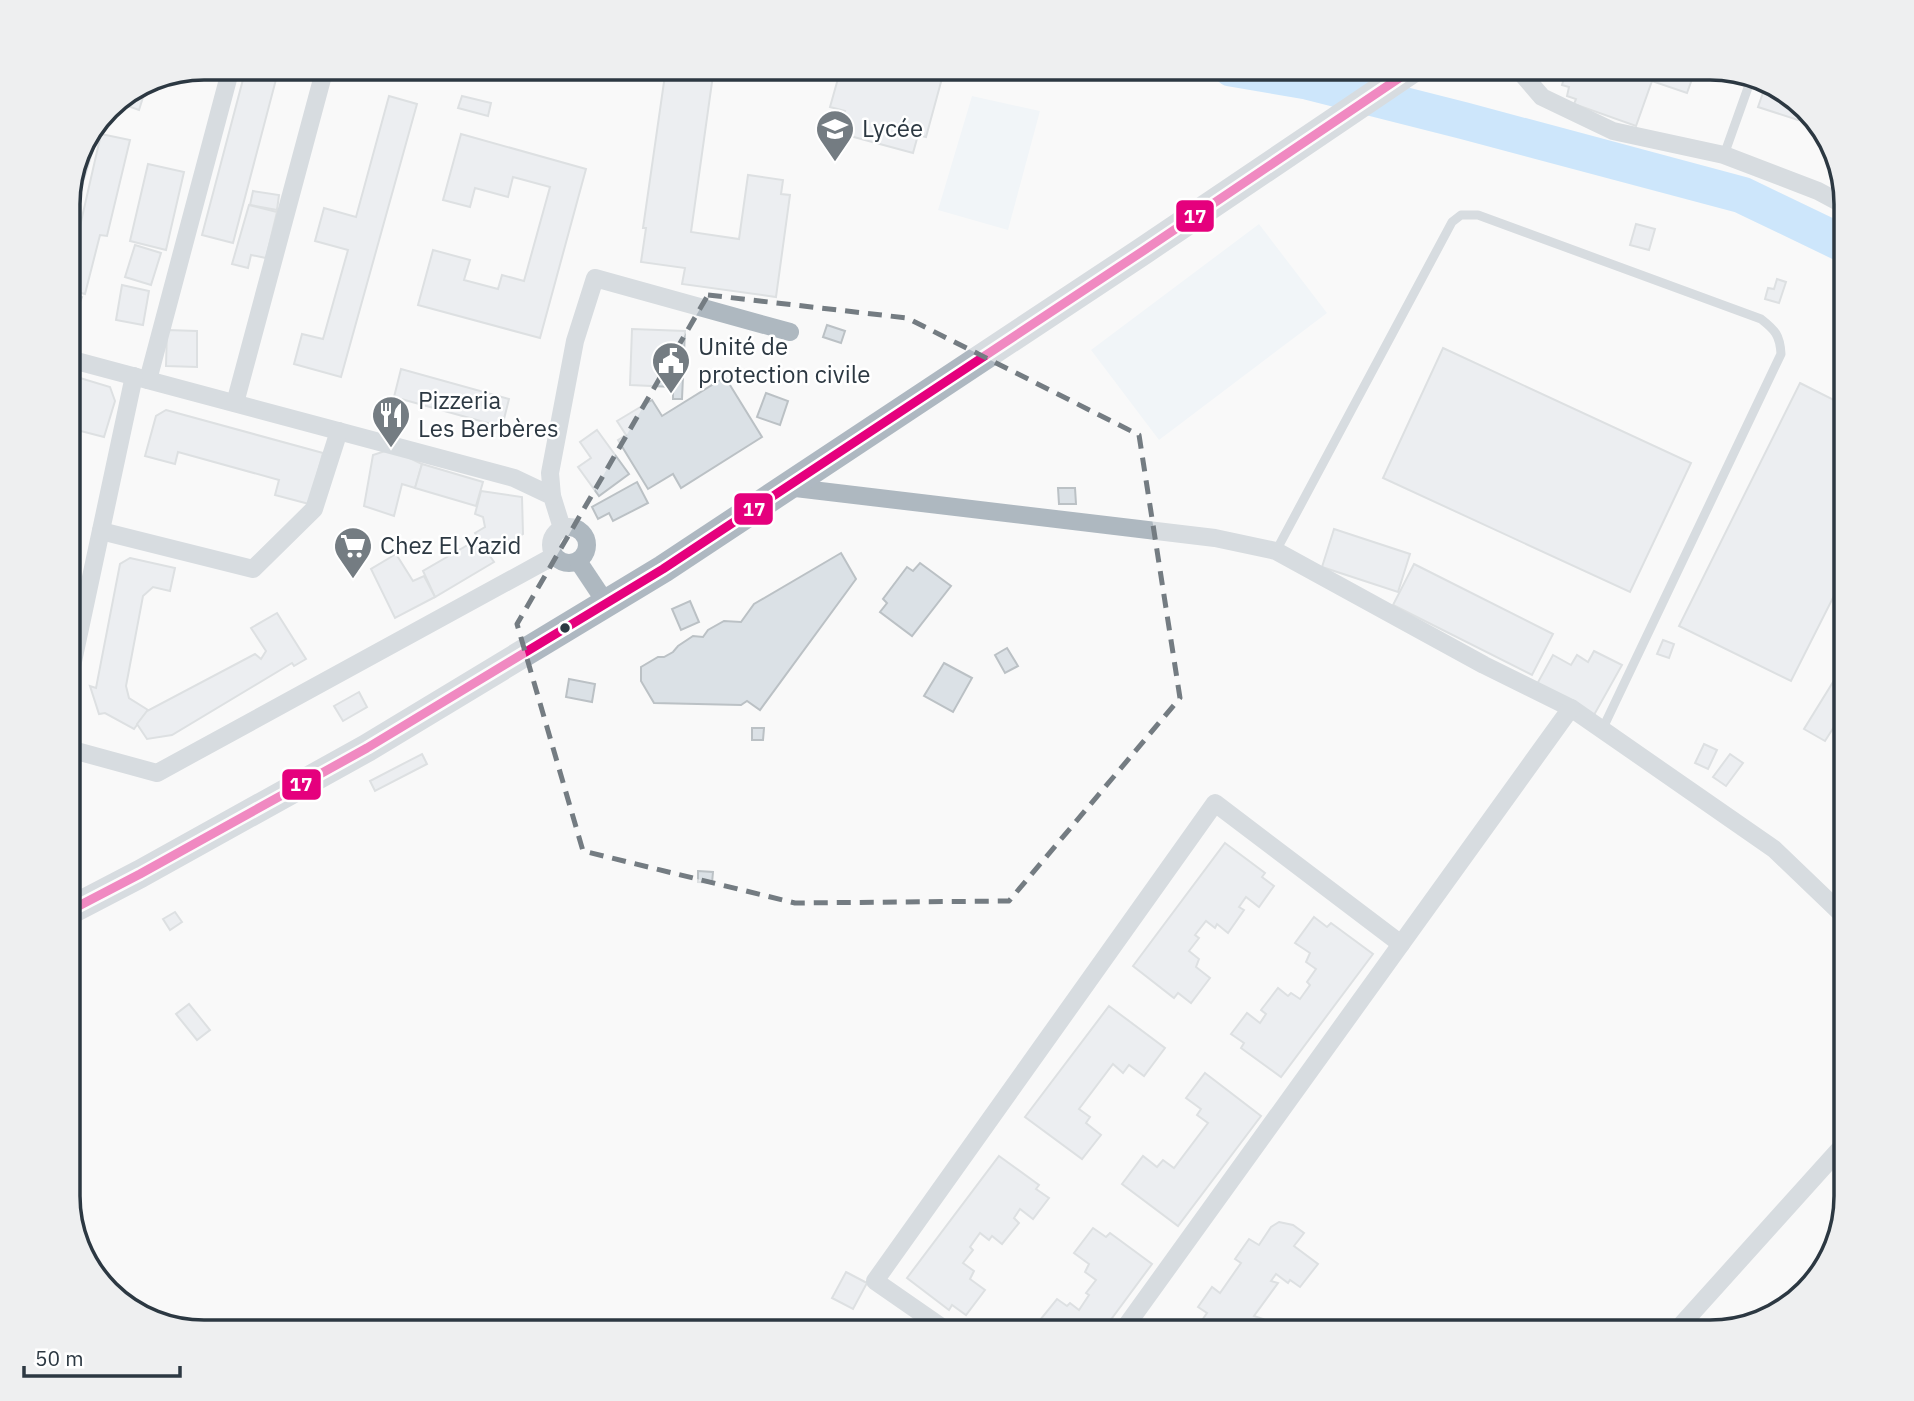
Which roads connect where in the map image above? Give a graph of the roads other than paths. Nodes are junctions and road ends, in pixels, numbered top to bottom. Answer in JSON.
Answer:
{"nodes":[{"id":1,"x":228,"y":80,"type":"edge"},
{"id":2,"x":322,"y":80,"type":"edge"},
{"id":3,"x":1397,"y":80,"type":"edge"},
{"id":4,"x":1527,"y":80,"type":"edge"},
{"id":5,"x":1748,"y":87,"type":"edge"},
{"id":6,"x":1724,"y":155,"type":"junction"},
{"id":7,"x":1833,"y":199,"type":"edge"},
{"id":8,"x":790,"y":332,"type":"dead end"},
{"id":9,"x":81,"y":362,"type":"edge"},
{"id":10,"x":141,"y":378,"type":"junction"},
{"id":11,"x":235,"y":403,"type":"junction"},
{"id":12,"x":339,"y":431,"type":"junction"},
{"id":13,"x":787,"y":487,"type":"junction"},
{"id":14,"x":552,"y":496,"type":"junction"},
{"id":15,"x":562,"y":528,"type":"junction"},
{"id":16,"x":101,"y":531,"type":"junction"},
{"id":17,"x":1276,"y":551,"type":"junction"},
{"id":18,"x":554,"y":556,"type":"junction"},
{"id":19,"x":578,"y":561,"type":"junction"},
{"id":20,"x":606,"y":603,"type":"junction"},
{"id":21,"x":81,"y":624,"type":"edge"},
{"id":22,"x":1571,"y":708,"type":"junction"},
{"id":23,"x":1602,"y":730,"type":"junction"},
{"id":24,"x":81,"y":752,"type":"edge"},
{"id":25,"x":81,"y":905,"type":"edge"},
{"id":26,"x":1834,"y":906,"type":"edge"},
{"id":27,"x":1401,"y":944,"type":"junction"},
{"id":28,"x":1834,"y":1155,"type":"edge"},
{"id":29,"x":931,"y":1320,"type":"edge"},
{"id":30,"x":1130,"y":1320,"type":"edge"},
{"id":31,"x":1686,"y":1320,"type":"edge"}],
"edges":[{"from":1,"to":10,"type":"street"},
{"from":2,"to":11,"type":"street"},
{"from":3,"to":13,"type":"main road"},
{"from":4,"to":6,"type":"street"},
{"from":5,"to":6,"type":"lane"},
{"from":6,"to":7,"type":"street"},
{"from":8,"to":14,"type":"street"},
{"from":9,"to":10,"type":"street"},
{"from":10,"to":11,"type":"street"},
{"from":10,"to":16,"type":"street"},
{"from":11,"to":12,"type":"street"},
{"from":12,"to":14,"type":"street"},
{"from":12,"to":16,"type":"street"},
{"from":13,"to":17,"type":"street"},
{"from":13,"to":20,"type":"main road"},
{"from":14,"to":15,"type":"street"},
{"from":15,"to":18,"type":"street"},
{"from":15,"to":19,"type":"street"},
{"from":16,"to":21,"type":"street"},
{"from":17,"to":22,"type":"street"},
{"from":17,"to":23,"type":"lane"},
{"from":18,"to":19,"type":"street"},
{"from":18,"to":24,"type":"street"},
{"from":19,"to":20,"type":"street"},
{"from":20,"to":25,"type":"main road"},
{"from":22,"to":23,"type":"street"},
{"from":22,"to":27,"type":"street"},
{"from":23,"to":26,"type":"street"},
{"from":27,"to":29,"type":"street"},
{"from":27,"to":30,"type":"street"},
{"from":28,"to":31,"type":"street"}]}
